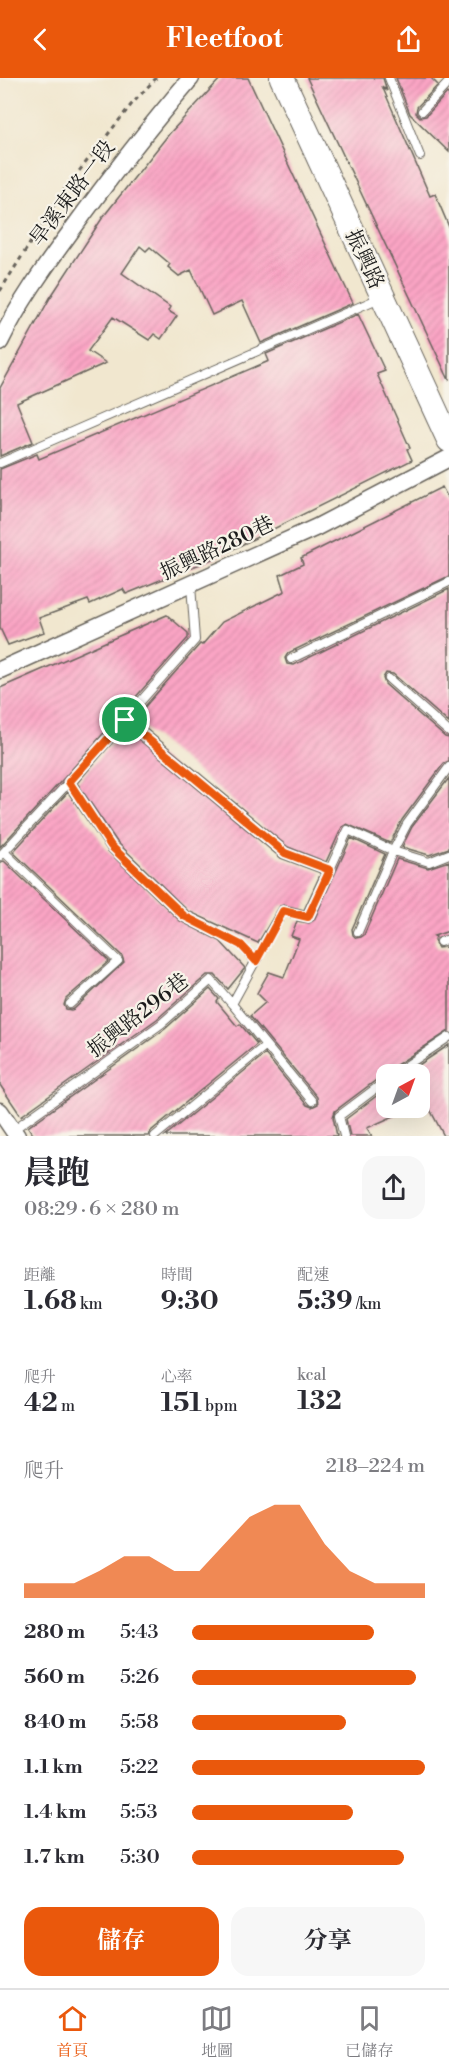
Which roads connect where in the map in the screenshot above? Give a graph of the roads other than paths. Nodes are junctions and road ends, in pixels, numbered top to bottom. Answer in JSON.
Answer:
{"nodes":[{"id":1,"x":191,"y":78,"type":"edge"},
{"id":2,"x":282,"y":78,"type":"edge"},
{"id":3,"x":389,"y":78,"type":"edge"},
{"id":4,"x":449,"y":82,"type":"edge"},
{"id":5,"x":422,"y":111,"type":"dead end"},
{"id":6,"x":420,"y":156,"type":"dead end"},
{"id":7,"x":382,"y":296,"type":"junction"},
{"id":8,"x":0,"y":342,"type":"edge"},
{"id":9,"x":449,"y":440,"type":"edge"},
{"id":10,"x":449,"y":458,"type":"edge"},
{"id":11,"x":0,"y":463,"type":"edge"},
{"id":12,"x":449,"y":582,"type":"edge"},
{"id":13,"x":191,"y":585,"type":"junction"},
{"id":14,"x":291,"y":659,"type":"dead end"},
{"id":15,"x":0,"y":670,"type":"edge"},
{"id":16,"x":389,"y":679,"type":"dead end"},
{"id":17,"x":125,"y":720,"type":"junction"},
{"id":18,"x":449,"y":732,"type":"edge"},
{"id":19,"x":449,"y":766,"type":"edge"},
{"id":20,"x":69,"y":782,"type":"junction"},
{"id":21,"x":393,"y":851,"type":"junction"},
{"id":22,"x":2,"y":854,"type":"edge"},
{"id":23,"x":449,"y":854,"type":"edge"},
{"id":24,"x":330,"y":870,"type":"junction"},
{"id":25,"x":358,"y":932,"type":"dead end"},
{"id":26,"x":256,"y":961,"type":"junction"},
{"id":27,"x":70,"y":1004,"type":"dead end"},
{"id":28,"x":232,"y":1004,"type":"junction"},
{"id":29,"x":449,"y":1037,"type":"edge"},
{"id":30,"x":265,"y":1046,"type":"junction"},
{"id":31,"x":409,"y":1064,"type":"edge"},
{"id":32,"x":376,"y":1088,"type":"edge"},
{"id":33,"x":312,"y":1101,"type":"dead end"},
{"id":34,"x":0,"y":1112,"type":"edge"},
{"id":35,"x":17,"y":1132,"type":"edge"},
{"id":36,"x":155,"y":1136,"type":"edge"},
{"id":37,"x":344,"y":1136,"type":"edge"}],
"edges":[{"from":1,"to":8,"type":"street","name":"旱溪東路一段"},
{"from":2,"to":7,"type":"main road","name":"振興路"},
{"from":3,"to":6,"type":"lane"},
{"from":4,"to":5,"type":"lane"},
{"from":7,"to":9,"type":"main road","name":"振興路"},
{"from":7,"to":11,"type":"lane"},
{"from":10,"to":13,"type":"street","name":"振興路280巷"},
{"from":12,"to":14,"type":"lane"},
{"from":13,"to":15,"type":"street","name":"振興路280巷"},
{"from":13,"to":17,"type":"lane"},
{"from":16,"to":18,"type":"lane"},
{"from":17,"to":20,"type":"lane"},
{"from":17,"to":24,"type":"lane"},
{"from":19,"to":21,"type":"lane"},
{"from":20,"to":22,"type":"lane"},
{"from":20,"to":26,"type":"lane"},
{"from":21,"to":23,"type":"lane"},
{"from":21,"to":24,"type":"lane"},
{"from":21,"to":25,"type":"lane"},
{"from":22,"to":27,"type":"lane"},
{"from":24,"to":26,"type":"lane"},
{"from":26,"to":28,"type":"lane"},
{"from":28,"to":30,"type":"lane"},
{"from":28,"to":35,"type":"lane","name":"振興路296巷"},
{"from":29,"to":31,"type":"lane"},
{"from":30,"to":33,"type":"lane"},
{"from":30,"to":36,"type":"lane"},
{"from":32,"to":37,"type":"lane"},
{"from":34,"to":35,"type":"street"}]}
